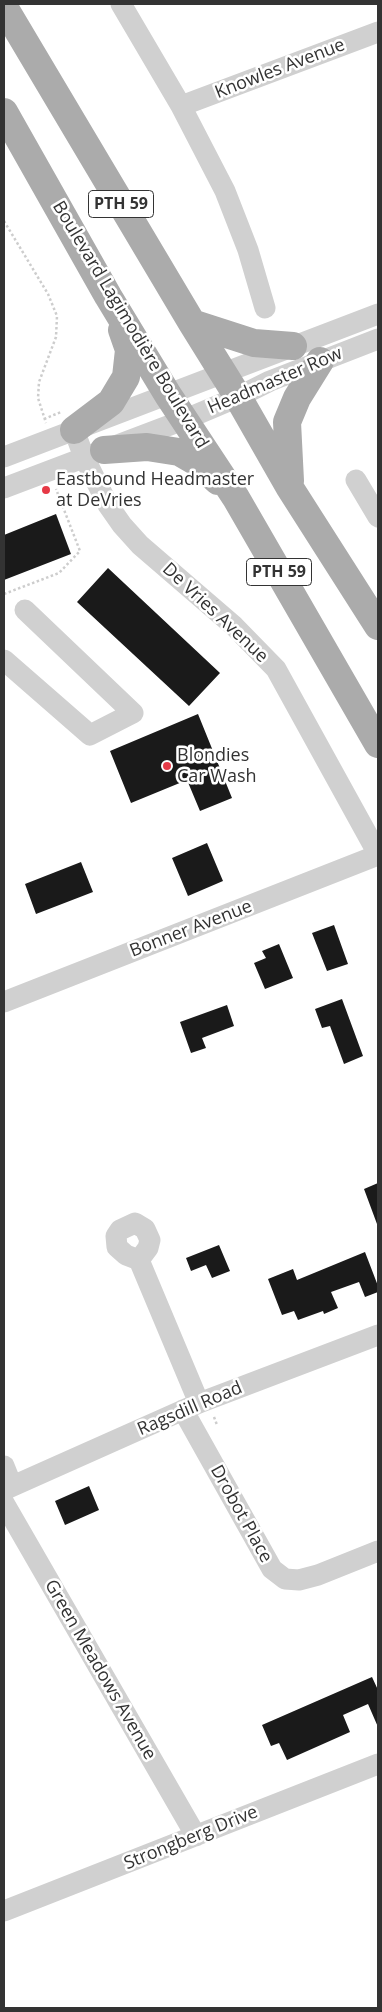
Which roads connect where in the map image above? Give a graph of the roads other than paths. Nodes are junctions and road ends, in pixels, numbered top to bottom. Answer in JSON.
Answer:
{"nodes":[{"id":1,"x":121,"y":4,"type":"edge"},
{"id":2,"x":4,"y":7,"type":"edge"},
{"id":3,"x":378,"y":32,"type":"edge"},
{"id":4,"x":181,"y":106,"type":"junction"},
{"id":5,"x":4,"y":112,"type":"edge"},
{"id":6,"x":108,"y":296,"type":"junction"},
{"id":7,"x":265,"y":308,"type":"dead end"},
{"id":8,"x":378,"y":314,"type":"edge"},
{"id":9,"x":192,"y":323,"type":"junction"},
{"id":10,"x":378,"y":338,"type":"edge"},
{"id":11,"x":293,"y":346,"type":"junction"},
{"id":12,"x":320,"y":361,"type":"junction"},
{"id":13,"x":223,"y":373,"type":"junction"},
{"id":14,"x":168,"y":395,"type":"junction"},
{"id":15,"x":238,"y":397,"type":"junction"},
{"id":16,"x":186,"y":419,"type":"junction"},
{"id":17,"x":63,"y":434,"type":"junction"},
{"id":18,"x":94,"y":454,"type":"junction"},
{"id":19,"x":4,"y":457,"type":"edge"},
{"id":20,"x":356,"y":480,"type":"dead end"},
{"id":21,"x":4,"y":488,"type":"edge"},
{"id":22,"x":290,"y":488,"type":"junction"},
{"id":23,"x":236,"y":498,"type":"junction"},
{"id":24,"x":378,"y":516,"type":"edge"},
{"id":25,"x":25,"y":610,"type":"dead end"},
{"id":26,"x":378,"y":626,"type":"edge"},
{"id":27,"x":4,"y":660,"type":"edge"},
{"id":28,"x":378,"y":744,"type":"edge"},
{"id":29,"x":378,"y":855,"type":"edge"},
{"id":30,"x":4,"y":1002,"type":"edge"},
{"id":31,"x":140,"y":1260,"type":"dead end"},
{"id":32,"x":378,"y":1335,"type":"edge"},
{"id":33,"x":191,"y":1407,"type":"junction"},
{"id":34,"x":4,"y":1466,"type":"edge"},
{"id":35,"x":6,"y":1493,"type":"edge"},
{"id":36,"x":378,"y":1551,"type":"edge"},
{"id":37,"x":378,"y":1764,"type":"edge"},
{"id":38,"x":196,"y":1836,"type":"junction"},
{"id":39,"x":4,"y":1911,"type":"edge"}],
"edges":[{"from":1,"to":4,"type":"street"},
{"from":2,"to":9,"type":"main road","number":"PTH 59"},
{"from":3,"to":4,"type":"street","name":"Knowles Avenue"},
{"from":4,"to":7,"type":"street"},
{"from":5,"to":6,"type":"main road","name":"Boulevard Lagimodière Boulevard","number":"PTH 59"},
{"from":6,"to":14,"type":"main road","name":"Boulevard Lagimodière Boulevard","number":"PTH 59"},
{"from":6,"to":17,"type":"main road"},
{"from":8,"to":11,"type":"street","name":"Headmaster Row"},
{"from":9,"to":11,"type":"main road"},
{"from":9,"to":13,"type":"main road","number":"PTH 59"},
{"from":10,"to":12,"type":"street","name":"Headmaster Row"},
{"from":11,"to":13,"type":"street","name":"Headmaster Row"},
{"from":12,"to":15,"type":"street","name":"Headmaster Row"},
{"from":12,"to":22,"type":"main road"},
{"from":13,"to":14,"type":"street","name":"Headmaster Row"},
{"from":13,"to":15,"type":"main road","number":"PTH 59"},
{"from":14,"to":16,"type":"main road","name":"Boulevard Lagimodière Boulevard","number":"PTH 59"},
{"from":14,"to":17,"type":"street","name":"Headmaster Row"},
{"from":15,"to":16,"type":"street","name":"Headmaster Row"},
{"from":15,"to":22,"type":"main road","number":"PTH 59"},
{"from":16,"to":18,"type":"street","name":"Headmaster Row"},
{"from":16,"to":23,"type":"main road","name":"Boulevard Lagimodière Boulevard","number":"PTH 59"},
{"from":17,"to":18,"type":"street","name":"De Vries Avenue"},
{"from":17,"to":19,"type":"street","name":"Headmaster Row"},
{"from":18,"to":21,"type":"street","name":"Headmaster Row"},
{"from":18,"to":23,"type":"main road"},
{"from":18,"to":29,"type":"street","name":"De Vries Avenue"},
{"from":20,"to":24,"type":"street"},
{"from":22,"to":26,"type":"main road","number":"PTH 59"},
{"from":23,"to":28,"type":"main road","name":"Boulevard Lagimodière Boulevard","number":"PTH 59"},
{"from":25,"to":27,"type":"street"},
{"from":29,"to":30,"type":"street","name":"Bonner Avenue"},
{"from":31,"to":33,"type":"street","name":"Drobot Place"},
{"from":32,"to":33,"type":"street","name":"Ragsdill Road"},
{"from":33,"to":35,"type":"street","name":"Ragsdill Road"},
{"from":33,"to":36,"type":"street","name":"Drobot Place"},
{"from":34,"to":35,"type":"street","name":"Green Meadows Avenue"},
{"from":35,"to":38,"type":"street","name":"Green Meadows Avenue"},
{"from":37,"to":38,"type":"street","name":"Strongberg Drive"},
{"from":38,"to":39,"type":"street","name":"Strongberg Drive"}]}
